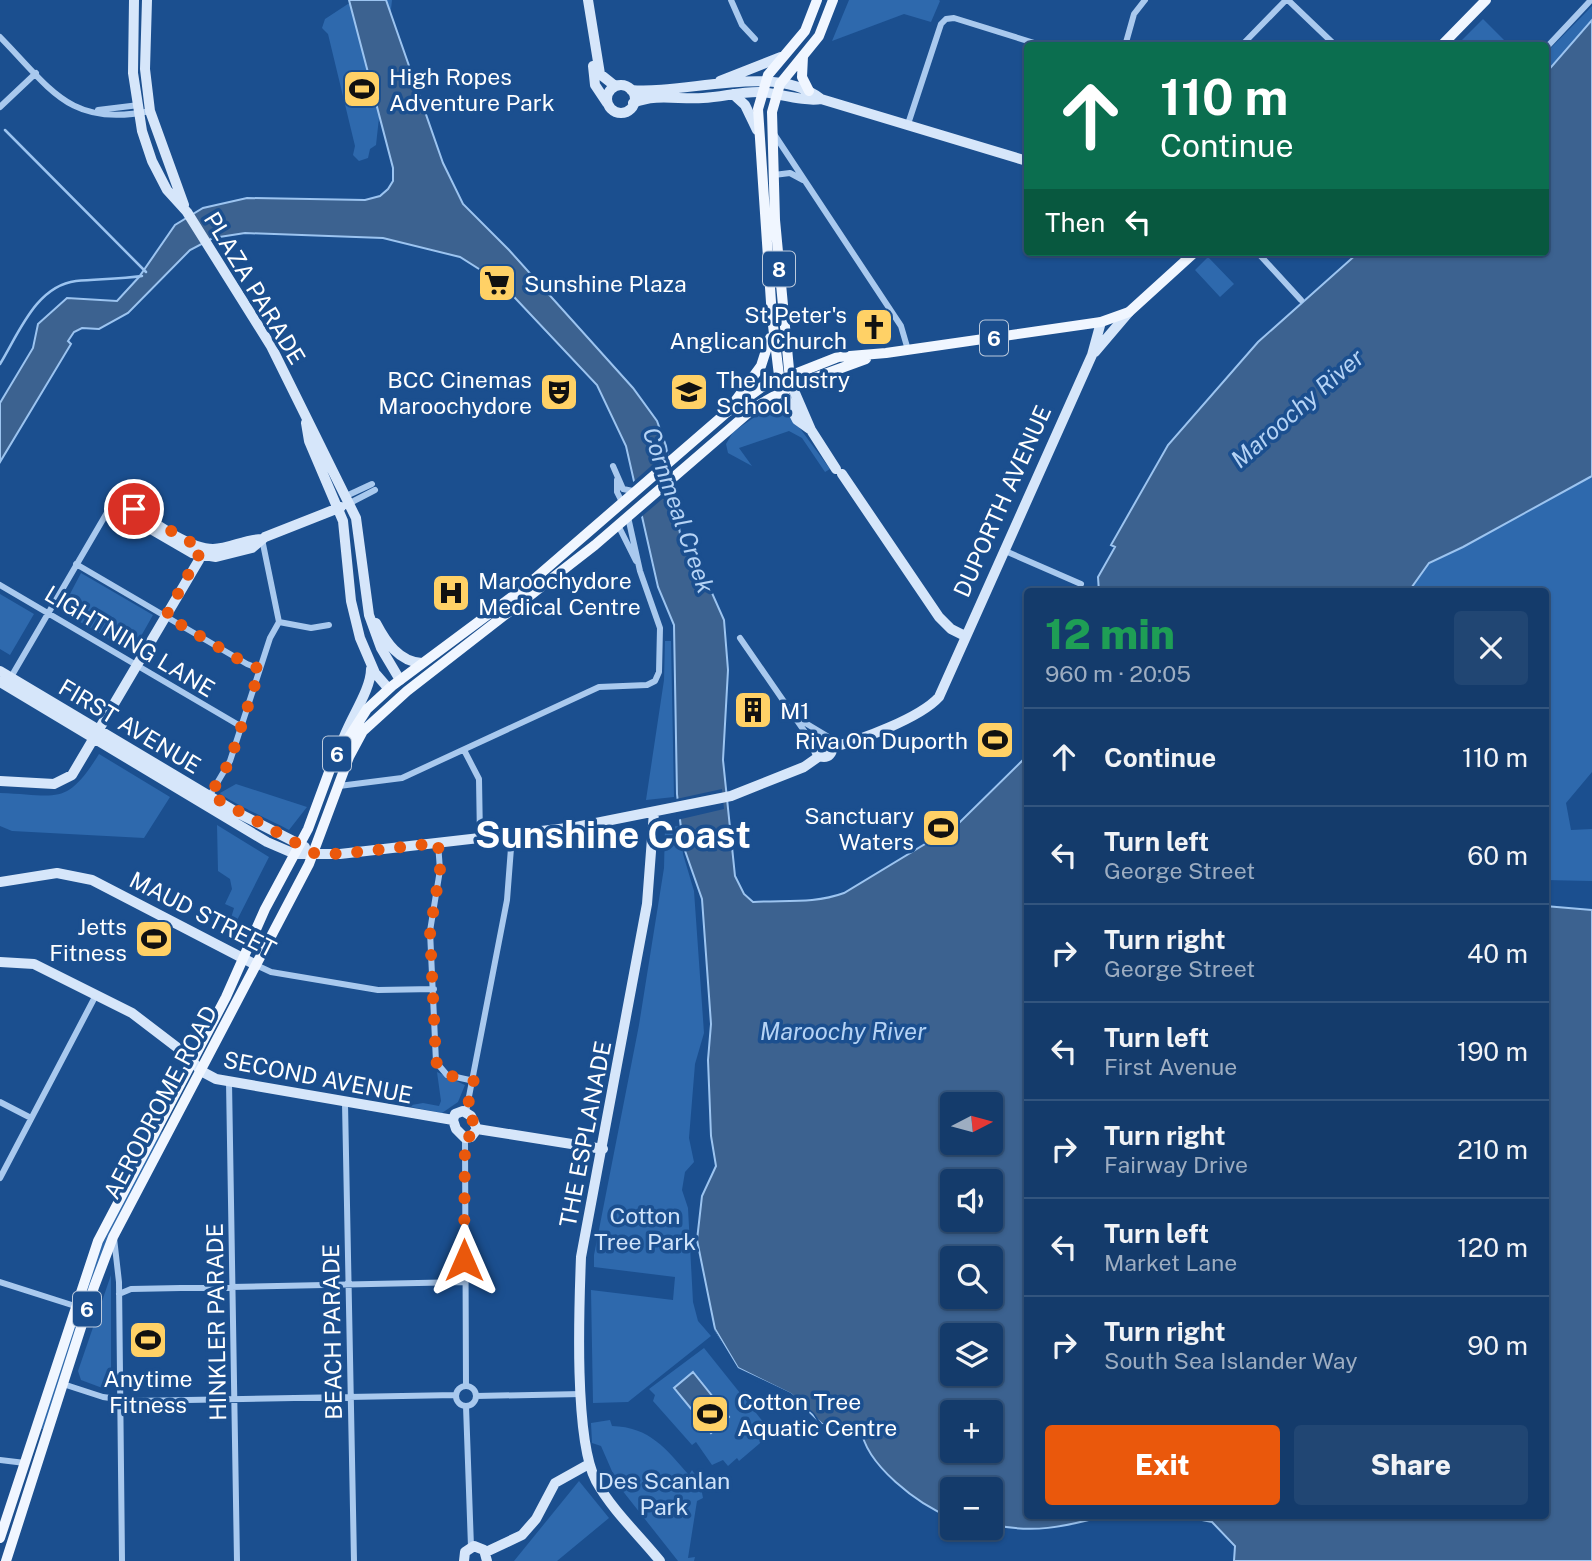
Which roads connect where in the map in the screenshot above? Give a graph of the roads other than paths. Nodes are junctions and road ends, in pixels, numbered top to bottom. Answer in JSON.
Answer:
{"nodes":[{"id":1,"x":134,"y":0,"type":"edge"},
{"id":2,"x":147,"y":0,"type":"edge"},
{"id":3,"x":588,"y":0,"type":"edge"},
{"id":4,"x":731,"y":0,"type":"edge"},
{"id":5,"x":817,"y":0,"type":"edge"},
{"id":6,"x":833,"y":0,"type":"edge"},
{"id":7,"x":1145,"y":0,"type":"edge"},
{"id":8,"x":1287,"y":0,"type":"edge"},
{"id":9,"x":1486,"y":0,"type":"edge"},
{"id":10,"x":1591,"y":1,"type":"edge"},
{"id":11,"x":0,"y":37,"type":"edge"},
{"id":12,"x":755,"y":39,"type":"dead end"},
{"id":13,"x":1031,"y":42,"type":"edge"},
{"id":14,"x":1126,"y":42,"type":"edge"},
{"id":15,"x":1245,"y":42,"type":"edge"},
{"id":16,"x":1332,"y":42,"type":"edge"},
{"id":17,"x":1445,"y":42,"type":"edge"},
{"id":18,"x":1549,"y":45,"type":"edge"},
{"id":19,"x":594,"y":47,"type":"junction"},
{"id":20,"x":803,"y":56,"type":"junction"},
{"id":21,"x":781,"y":57,"type":"junction"},
{"id":22,"x":36,"y":73,"type":"junction"},
{"id":23,"x":713,"y":84,"type":"junction"},
{"id":24,"x":615,"y":86,"type":"junction"},
{"id":25,"x":762,"y":87,"type":"junction"},
{"id":26,"x":779,"y":89,"type":"junction"},
{"id":27,"x":631,"y":90,"type":"junction"},
{"id":28,"x":809,"y":91,"type":"junction"},
{"id":29,"x":733,"y":94,"type":"junction"},
{"id":30,"x":821,"y":99,"type":"junction"},
{"id":31,"x":608,"y":103,"type":"junction"},
{"id":32,"x":634,"y":103,"type":"junction"},
{"id":33,"x":0,"y":107,"type":"edge"},
{"id":34,"x":150,"y":107,"type":"junction"},
{"id":35,"x":138,"y":110,"type":"junction"},
{"id":36,"x":908,"y":124,"type":"junction"},
{"id":37,"x":757,"y":130,"type":"junction"},
{"id":38,"x":772,"y":133,"type":"junction"},
{"id":39,"x":1024,"y":160,"type":"edge"},
{"id":40,"x":774,"y":175,"type":"junction"},
{"id":41,"x":803,"y":180,"type":"junction"},
{"id":42,"x":187,"y":212,"type":"junction"},
{"id":43,"x":1191,"y":256,"type":"edge"},
{"id":44,"x":1261,"y":256,"type":"edge"},
{"id":45,"x":1301,"y":300,"type":"dead end"},
{"id":46,"x":1129,"y":312,"type":"junction"},
{"id":47,"x":772,"y":317,"type":"junction"},
{"id":48,"x":1101,"y":322,"type":"junction"},
{"id":49,"x":908,"y":350,"type":"junction"},
{"id":50,"x":1092,"y":355,"type":"junction"},
{"id":51,"x":786,"y":383,"type":"junction"},
{"id":52,"x":726,"y":413,"type":"junction"},
{"id":53,"x":692,"y":442,"type":"junction"},
{"id":54,"x":710,"y":445,"type":"junction"},
{"id":55,"x":613,"y":466,"type":"dead end"},
{"id":56,"x":617,"y":474,"type":"junction"},
{"id":57,"x":374,"y":487,"type":"dead end"},
{"id":58,"x":636,"y":491,"type":"junction"},
{"id":59,"x":113,"y":502,"type":"joint"},
{"id":60,"x":339,"y":504,"type":"junction"},
{"id":61,"x":623,"y":504,"type":"junction"},
{"id":62,"x":637,"y":508,"type":"junction"},
{"id":63,"x":628,"y":516,"type":"junction"},
{"id":64,"x":618,"y":525,"type":"junction"},
{"id":65,"x":261,"y":539,"type":"junction"},
{"id":66,"x":1003,"y":550,"type":"junction"},
{"id":67,"x":201,"y":552,"type":"junction"},
{"id":68,"x":76,"y":564,"type":"junction"},
{"id":69,"x":640,"y":569,"type":"junction"},
{"id":70,"x":1081,"y":584,"type":"dead end"},
{"id":71,"x":0,"y":585,"type":"edge"},
{"id":72,"x":366,"y":604,"type":"junction"},
{"id":73,"x":48,"y":613,"type":"junction"},
{"id":74,"x":166,"y":616,"type":"junction"},
{"id":75,"x":279,"y":622,"type":"junction"},
{"id":76,"x":329,"y":625,"type":"dead end"},
{"id":77,"x":965,"y":636,"type":"junction"},
{"id":78,"x":740,"y":638,"type":"dead end"},
{"id":79,"x":422,"y":663,"type":"junction"},
{"id":80,"x":370,"y":664,"type":"junction"},
{"id":81,"x":137,"y":666,"type":"junction"},
{"id":82,"x":260,"y":669,"type":"junction"},
{"id":83,"x":0,"y":671,"type":"edge"},
{"id":84,"x":400,"y":680,"type":"junction"},
{"id":85,"x":6,"y":682,"type":"edge"},
{"id":86,"x":388,"y":688,"type":"junction"},
{"id":87,"x":407,"y":691,"type":"junction"},
{"id":88,"x":0,"y":696,"type":"edge"},
{"id":89,"x":795,"y":717,"type":"junction"},
{"id":90,"x":242,"y":727,"type":"junction"},
{"id":91,"x":97,"y":734,"type":"junction"},
{"id":92,"x":831,"y":745,"type":"junction"},
{"id":93,"x":341,"y":746,"type":"junction"},
{"id":94,"x":464,"y":750,"type":"junction"},
{"id":95,"x":819,"y":752,"type":"junction"},
{"id":96,"x":0,"y":781,"type":"edge"},
{"id":97,"x":338,"y":786,"type":"junction"},
{"id":98,"x":210,"y":795,"type":"junction"},
{"id":99,"x":654,"y":812,"type":"junction"},
{"id":100,"x":512,"y":835,"type":"junction"},
{"id":101,"x":480,"y":838,"type":"junction"},
{"id":102,"x":438,"y":843,"type":"junction"},
{"id":103,"x":297,"y":849,"type":"junction"},
{"id":104,"x":314,"y":853,"type":"junction"},
{"id":105,"x":0,"y":882,"type":"edge"},
{"id":106,"x":243,"y":958,"type":"junction"},
{"id":107,"x":0,"y":962,"type":"edge"},
{"id":108,"x":256,"y":965,"type":"junction"},
{"id":109,"x":434,"y":989,"type":"junction"},
{"id":110,"x":96,"y":995,"type":"junction"},
{"id":111,"x":192,"y":1059,"type":"junction"},
{"id":112,"x":201,"y":1071,"type":"junction"},
{"id":113,"x":474,"y":1081,"type":"junction"},
{"id":114,"x":229,"y":1082,"type":"junction"},
{"id":115,"x":0,"y":1102,"type":"edge"},
{"id":116,"x":345,"y":1103,"type":"junction"},
{"id":117,"x":466,"y":1112,"type":"junction"},
{"id":118,"x":31,"y":1118,"type":"junction"},
{"id":119,"x":453,"y":1120,"type":"junction"},
{"id":120,"x":477,"y":1129,"type":"junction"},
{"id":121,"x":465,"y":1138,"type":"junction"},
{"id":122,"x":603,"y":1149,"type":"junction"},
{"id":123,"x":0,"y":1178,"type":"edge"},
{"id":124,"x":113,"y":1237,"type":"junction"},
{"id":125,"x":0,"y":1282,"type":"edge"},
{"id":126,"x":464,"y":1282,"type":"junction"},
{"id":127,"x":349,"y":1284,"type":"junction"},
{"id":128,"x":232,"y":1287,"type":"junction"},
{"id":129,"x":119,"y":1294,"type":"junction"},
{"id":130,"x":75,"y":1306,"type":"junction"},
{"id":131,"x":63,"y":1384,"type":"junction"},
{"id":132,"x":466,"y":1386,"type":"junction"},
{"id":133,"x":582,"y":1394,"type":"junction"},
{"id":134,"x":456,"y":1395,"type":"junction"},
{"id":135,"x":476,"y":1396,"type":"junction"},
{"id":136,"x":350,"y":1398,"type":"junction"},
{"id":137,"x":235,"y":1400,"type":"junction"},
{"id":138,"x":119,"y":1401,"type":"junction"},
{"id":139,"x":466,"y":1406,"type":"junction"},
{"id":140,"x":39,"y":1457,"type":"junction"},
{"id":141,"x":0,"y":1460,"type":"edge"},
{"id":142,"x":24,"y":1464,"type":"junction"},
{"id":143,"x":589,"y":1464,"type":"junction"},
{"id":144,"x":0,"y":1538,"type":"edge"},
{"id":145,"x":471,"y":1547,"type":"junction"},
{"id":146,"x":487,"y":1557,"type":"edge"},
{"id":147,"x":6,"y":1561,"type":"edge"},
{"id":148,"x":122,"y":1561,"type":"edge"},
{"id":149,"x":237,"y":1561,"type":"edge"},
{"id":150,"x":354,"y":1561,"type":"edge"},
{"id":151,"x":464,"y":1561,"type":"edge"},
{"id":152,"x":660,"y":1561,"type":"edge"}],
"edges":[{"from":1,"to":35,"type":"street","name":"PLAZA PARADE"},
{"from":2,"to":34,"type":"street","name":"PLAZA PARADE"},
{"from":3,"to":19,"type":"street"},
{"from":4,"to":12,"type":"street"},
{"from":5,"to":21,"type":"main road","number":"8"},
{"from":6,"to":20,"type":"main road"},
{"from":7,"to":14,"type":"street"},
{"from":8,"to":15,"type":"street"},
{"from":8,"to":16,"type":"street"},
{"from":9,"to":17,"type":"main road"},
{"from":10,"to":18,"type":"street"},
{"from":11,"to":22,"type":"street"},
{"from":13,"to":36,"type":"street"},
{"from":19,"to":24,"type":"street"},
{"from":19,"to":31,"type":"street"},
{"from":20,"to":26,"type":"main road"},
{"from":20,"to":28,"type":"main road"},
{"from":21,"to":23,"type":"street"},
{"from":21,"to":25,"type":"main road","number":"8"},
{"from":22,"to":33,"type":"street"},
{"from":22,"to":35,"type":"street"},
{"from":23,"to":25,"type":"street"},
{"from":23,"to":27,"type":"street"},
{"from":24,"to":27,"type":"street"},
{"from":24,"to":31,"type":"street"},
{"from":25,"to":26,"type":"street"},
{"from":25,"to":29,"type":"street"},
{"from":25,"to":37,"type":"main road","number":"8"},
{"from":26,"to":28,"type":"street"},
{"from":26,"to":30,"type":"street"},
{"from":26,"to":38,"type":"main road","number":"8"},
{"from":27,"to":32,"type":"street"},
{"from":28,"to":30,"type":"street"},
{"from":29,"to":32,"type":"street"},
{"from":29,"to":37,"type":"street"},
{"from":30,"to":36,"type":"street"},
{"from":31,"to":32,"type":"street"},
{"from":34,"to":35,"type":"street"},
{"from":34,"to":42,"type":"street","name":"PLAZA PARADE"},
{"from":35,"to":42,"type":"street","name":"PLAZA PARADE"},
{"from":36,"to":39,"type":"street"},
{"from":37,"to":47,"type":"main road","number":"8"},
{"from":38,"to":40,"type":"main road","number":"8"},
{"from":38,"to":41,"type":"street"},
{"from":40,"to":41,"type":"street"},
{"from":40,"to":51,"type":"main road","number":"8"},
{"from":41,"to":49,"type":"street"},
{"from":42,"to":60,"type":"street","name":"PLAZA PARADE"},
{"from":43,"to":46,"type":"main road","number":"6"},
{"from":44,"to":45,"type":"street"},
{"from":46,"to":48,"type":"main road","number":"6"},
{"from":46,"to":50,"type":"street"},
{"from":47,"to":51,"type":"main road","number":"8"},
{"from":47,"to":52,"type":"main road"},
{"from":48,"to":49,"type":"main road","number":"6"},
{"from":48,"to":50,"type":"street","name":"DUPORTH AVENUE"},
{"from":49,"to":51,"type":"main road","number":"6"},
{"from":50,"to":66,"type":"street","name":"DUPORTH AVENUE"},
{"from":51,"to":52,"type":"main road","number":"6"},
{"from":51,"to":54,"type":"main road","number":"6"},
{"from":51,"to":77,"type":"street"},
{"from":52,"to":53,"type":"main road","number":"6"},
{"from":53,"to":54,"type":"main road"},
{"from":53,"to":58,"type":"main road","number":"6"},
{"from":54,"to":62,"type":"main road","number":"6"},
{"from":55,"to":56,"type":"street"},
{"from":56,"to":58,"type":"street"},
{"from":56,"to":61,"type":"street"},
{"from":57,"to":60,"type":"street"},
{"from":58,"to":61,"type":"main road","number":"6"},
{"from":59,"to":67,"type":"street"},
{"from":59,"to":68,"type":"street"},
{"from":60,"to":65,"type":"street"},
{"from":60,"to":72,"type":"street","name":"PLAZA PARADE"},
{"from":60,"to":80,"type":"street","name":"PLAZA PARADE"},
{"from":61,"to":62,"type":"main road"},
{"from":61,"to":63,"type":"main road"},
{"from":61,"to":64,"type":"main road"},
{"from":61,"to":79,"type":"main road","number":"6"},
{"from":62,"to":63,"type":"main road","number":"6"},
{"from":63,"to":64,"type":"main road","number":"6"},
{"from":63,"to":69,"type":"street"},
{"from":64,"to":69,"type":"street"},
{"from":64,"to":87,"type":"main road","number":"6"},
{"from":65,"to":67,"type":"street"},
{"from":65,"to":75,"type":"street"},
{"from":66,"to":70,"type":"street"},
{"from":66,"to":77,"type":"street","name":"DUPORTH AVENUE"},
{"from":67,"to":74,"type":"street"},
{"from":68,"to":73,"type":"street"},
{"from":68,"to":74,"type":"street"},
{"from":69,"to":94,"type":"street"},
{"from":71,"to":73,"type":"street","name":"LIGHTNING LANE"},
{"from":72,"to":79,"type":"street"},
{"from":72,"to":84,"type":"street","name":"PLAZA PARADE"},
{"from":73,"to":81,"type":"street","name":"LIGHTNING LANE"},
{"from":73,"to":85,"type":"street"},
{"from":74,"to":81,"type":"street"},
{"from":74,"to":82,"type":"street"},
{"from":75,"to":76,"type":"street"},
{"from":75,"to":82,"type":"street"},
{"from":77,"to":92,"type":"street","name":"DUPORTH AVENUE"},
{"from":78,"to":89,"type":"street"},
{"from":79,"to":84,"type":"main road","number":"6"},
{"from":80,"to":86,"type":"street","name":"PLAZA PARADE"},
{"from":80,"to":93,"type":"street"},
{"from":81,"to":90,"type":"street","name":"LIGHTNING LANE"},
{"from":81,"to":91,"type":"street"},
{"from":82,"to":90,"type":"street"},
{"from":83,"to":85,"type":"street","name":"FIRST AVENUE"},
{"from":84,"to":86,"type":"main road","name":"AERODROME ROAD","number":"6"},
{"from":84,"to":87,"type":"main road"},
{"from":85,"to":88,"type":"street"},
{"from":85,"to":91,"type":"street","name":"FIRST AVENUE"},
{"from":86,"to":87,"type":"main road"},
{"from":86,"to":93,"type":"main road","name":"AERODROME ROAD","number":"6"},
{"from":87,"to":97,"type":"main road","name":"AERODROME ROAD","number":"6"},
{"from":89,"to":92,"type":"street"},
{"from":89,"to":95,"type":"street"},
{"from":90,"to":98,"type":"street"},
{"from":91,"to":96,"type":"street"},
{"from":91,"to":98,"type":"street","name":"FIRST AVENUE"},
{"from":91,"to":103,"type":"street","name":"FIRST AVENUE"},
{"from":92,"to":95,"type":"street","name":"DUPORTH AVENUE"},
{"from":93,"to":103,"type":"main road","name":"AERODROME ROAD","number":"6"},
{"from":94,"to":97,"type":"street"},
{"from":94,"to":101,"type":"street"},
{"from":95,"to":99,"type":"street"},
{"from":97,"to":104,"type":"main road","name":"AERODROME ROAD","number":"6"},
{"from":98,"to":103,"type":"street","name":"FIRST AVENUE"},
{"from":99,"to":100,"type":"street"},
{"from":99,"to":122,"type":"street","name":"THE ESPLANADE"},
{"from":100,"to":101,"type":"street"},
{"from":100,"to":113,"type":"street"},
{"from":101,"to":102,"type":"street"},
{"from":102,"to":104,"type":"street"},
{"from":102,"to":109,"type":"street"},
{"from":103,"to":104,"type":"street","name":"FIRST AVENUE"},
{"from":103,"to":106,"type":"main road","name":"AERODROME ROAD","number":"6"},
{"from":104,"to":108,"type":"main road","name":"AERODROME ROAD","number":"6"},
{"from":105,"to":106,"type":"street","name":"MAUD STREET"},
{"from":106,"to":108,"type":"street","name":"MAUD STREET"},
{"from":106,"to":111,"type":"main road","name":"AERODROME ROAD","number":"6"},
{"from":107,"to":110,"type":"street","name":"SECOND AVENUE"},
{"from":108,"to":109,"type":"street","name":"MAUD STREET"},
{"from":108,"to":112,"type":"main road","name":"AERODROME ROAD","number":"6"},
{"from":109,"to":113,"type":"street"},
{"from":110,"to":111,"type":"street","name":"SECOND AVENUE"},
{"from":110,"to":118,"type":"street"},
{"from":111,"to":112,"type":"street","name":"SECOND AVENUE"},
{"from":111,"to":130,"type":"main road","name":"AERODROME ROAD","number":"6"},
{"from":112,"to":114,"type":"street","name":"SECOND AVENUE"},
{"from":112,"to":124,"type":"main road","name":"AERODROME ROAD","number":"6"},
{"from":113,"to":117,"type":"street"},
{"from":114,"to":116,"type":"street","name":"SECOND AVENUE"},
{"from":114,"to":128,"type":"street","name":"HINKLER PARADE"},
{"from":115,"to":118,"type":"street"},
{"from":116,"to":119,"type":"street","name":"SECOND AVENUE"},
{"from":116,"to":127,"type":"street","name":"BEACH PARADE"},
{"from":117,"to":119,"type":"street"},
{"from":117,"to":120,"type":"street"},
{"from":118,"to":123,"type":"street"},
{"from":119,"to":121,"type":"street"},
{"from":120,"to":121,"type":"street"},
{"from":120,"to":122,"type":"street"},
{"from":121,"to":126,"type":"street"},
{"from":122,"to":133,"type":"street","name":"THE ESPLANADE"},
{"from":124,"to":129,"type":"street"},
{"from":124,"to":131,"type":"main road","name":"AERODROME ROAD","number":"6"},
{"from":125,"to":130,"type":"street"},
{"from":126,"to":127,"type":"street"},
{"from":126,"to":132,"type":"street"},
{"from":127,"to":128,"type":"street"},
{"from":127,"to":136,"type":"street","name":"BEACH PARADE"},
{"from":128,"to":129,"type":"street"},
{"from":128,"to":137,"type":"street","name":"HINKLER PARADE"},
{"from":129,"to":138,"type":"street"},
{"from":130,"to":142,"type":"main road","name":"AERODROME ROAD","number":"6"},
{"from":131,"to":138,"type":"street"},
{"from":131,"to":140,"type":"main road","name":"AERODROME ROAD","number":"6"},
{"from":132,"to":134,"type":"street"},
{"from":132,"to":135,"type":"street"},
{"from":133,"to":135,"type":"street"},
{"from":133,"to":143,"type":"street","name":"THE ESPLANADE"},
{"from":134,"to":136,"type":"street"},
{"from":134,"to":139,"type":"street"},
{"from":135,"to":139,"type":"street"},
{"from":136,"to":137,"type":"street"},
{"from":136,"to":150,"type":"street","name":"BEACH PARADE"},
{"from":137,"to":138,"type":"street"},
{"from":137,"to":149,"type":"street","name":"HINKLER PARADE"},
{"from":138,"to":148,"type":"street"},
{"from":139,"to":145,"type":"street"},
{"from":140,"to":142,"type":"street"},
{"from":140,"to":147,"type":"main road","name":"AERODROME ROAD","number":"6"},
{"from":141,"to":142,"type":"street"},
{"from":142,"to":144,"type":"main road","name":"AERODROME ROAD","number":"6"},
{"from":143,"to":146,"type":"street"},
{"from":143,"to":152,"type":"street","name":"THE ESPLANADE"},
{"from":145,"to":146,"type":"street"},
{"from":145,"to":151,"type":"street"}]}
